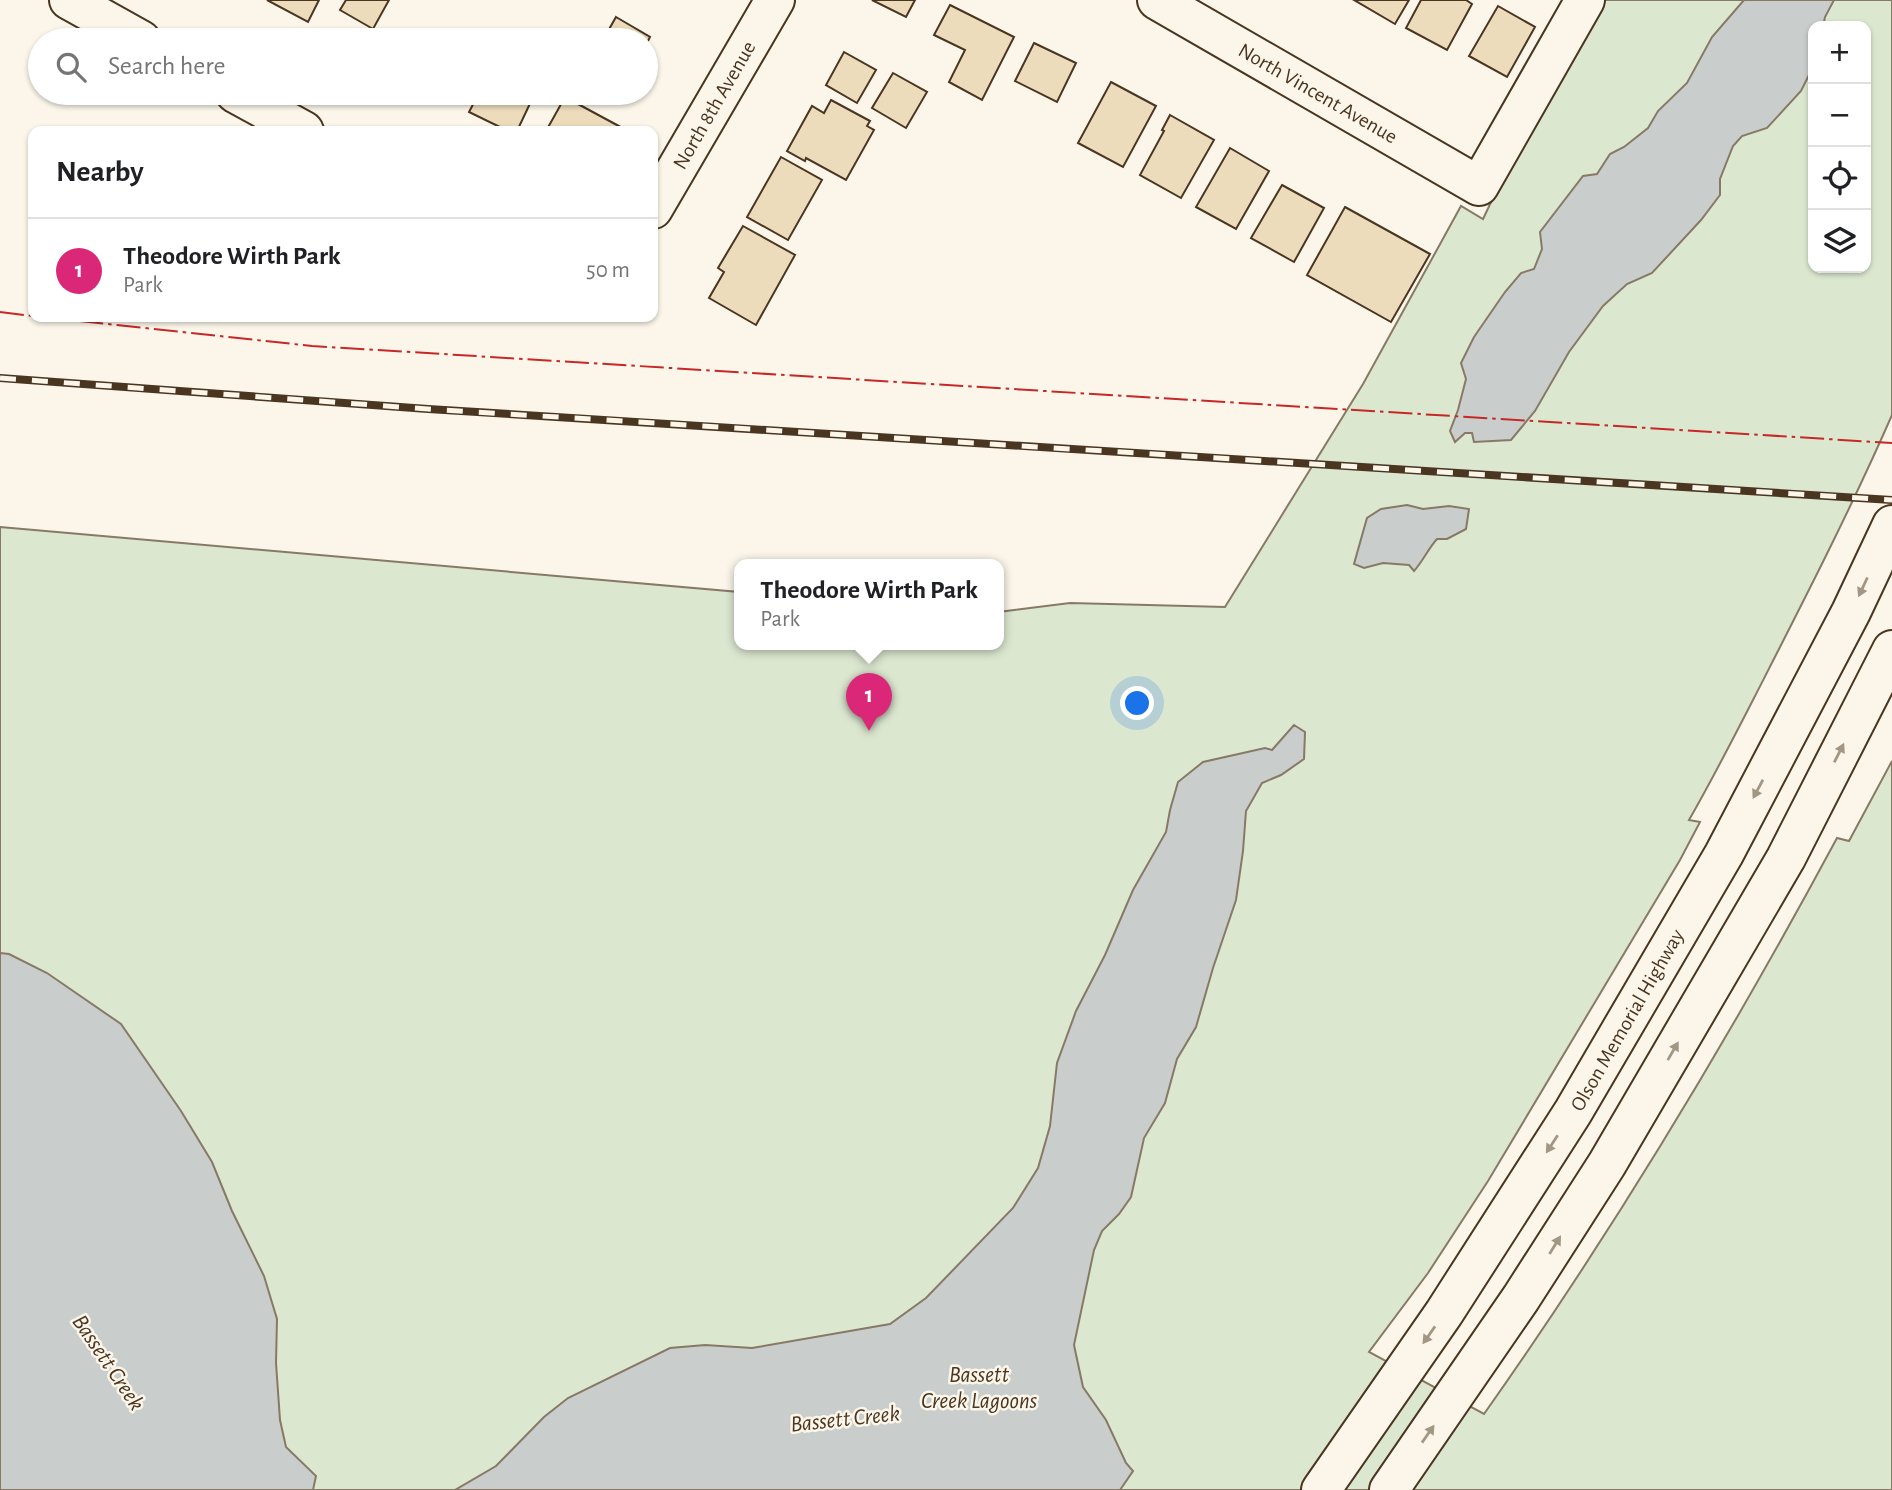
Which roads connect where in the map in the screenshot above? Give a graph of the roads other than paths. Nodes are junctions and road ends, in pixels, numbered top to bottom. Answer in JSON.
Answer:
{"nodes":[{"id":1,"x":69,"y":0,"type":"edge"},
{"id":2,"x":775,"y":0,"type":"edge"},
{"id":3,"x":1157,"y":0,"type":"edge"},
{"id":4,"x":1584,"y":0,"type":"edge"},
{"id":5,"x":119,"y":28,"type":"edge"},
{"id":6,"x":257,"y":105,"type":"edge"},
{"id":7,"x":295,"y":126,"type":"edge"},
{"id":8,"x":658,"y":200,"type":"edge"},
{"id":9,"x":1892,"y":525,"type":"edge"},
{"id":10,"x":1892,"y":650,"type":"edge"},
{"id":11,"x":1321,"y":1490,"type":"edge"},
{"id":12,"x":1389,"y":1490,"type":"edge"}],
"edges":[{"from":1,"to":5,"type":"main road"},
{"from":2,"to":8,"type":"main road","name":"North 8th Avenue"},
{"from":3,"to":4,"type":"main road","name":"North Vincent Avenue"},
{"from":6,"to":7,"type":"main road"},
{"from":9,"to":11,"type":"main road","name":"Olson Memorial Highway","one_way":true},
{"from":12,"to":10,"type":"main road","one_way":true}]}
